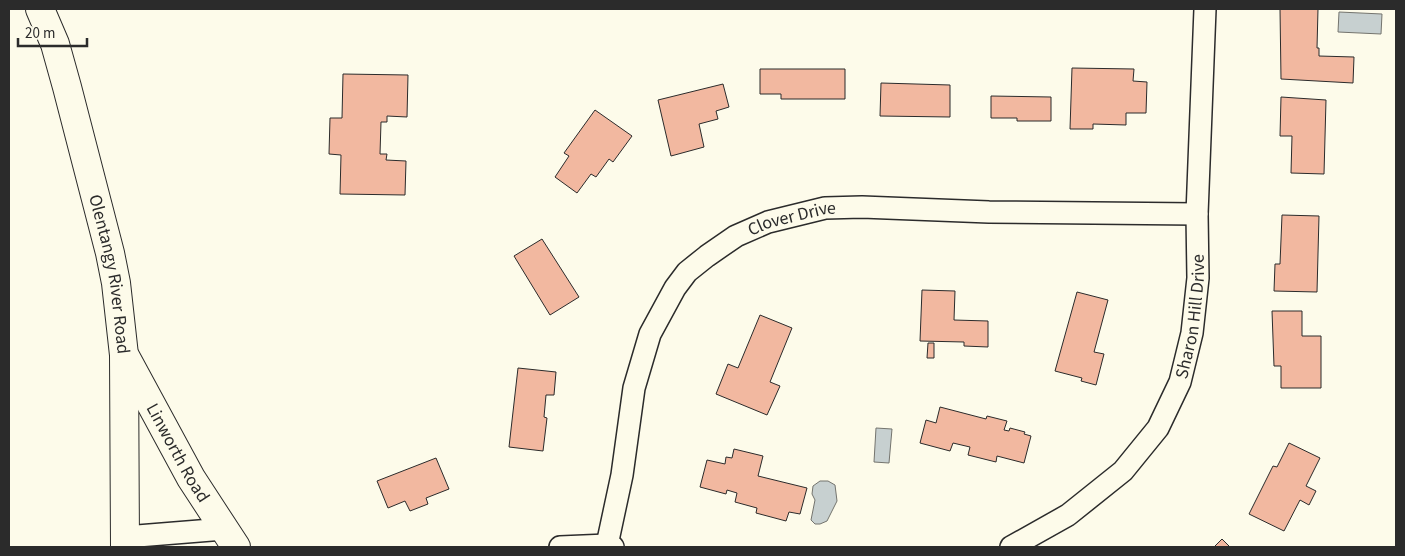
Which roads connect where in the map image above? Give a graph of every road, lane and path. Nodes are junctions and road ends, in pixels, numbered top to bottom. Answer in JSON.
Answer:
{"nodes":[{"id":1,"x":40,"y":9,"type":"edge"},
{"id":2,"x":1205,"y":9,"type":"edge"},
{"id":3,"x":1197,"y":214,"type":"junction"},
{"id":4,"x":124,"y":355,"type":"junction"},
{"id":5,"x":230,"y":538,"type":"edge"},
{"id":6,"x":125,"y":542,"type":"edge"},
{"id":7,"x":610,"y":546,"type":"edge"},
{"id":8,"x":560,"y":547,"type":"edge"},
{"id":9,"x":1011,"y":547,"type":"edge"}],
"edges":[{"from":1,"to":4,"type":"main road","name":"Olentangy River Road"},
{"from":2,"to":3,"type":"street","name":"Sharon Hill Drive"},
{"from":3,"to":7,"type":"street","name":"Clover Drive"},
{"from":3,"to":9,"type":"street","name":"Sharon Hill Drive"},
{"from":4,"to":5,"type":"main road","name":"Linworth Road"},
{"from":4,"to":6,"type":"main road","name":"Olentangy River Road"},
{"from":5,"to":6,"type":"street"},
{"from":7,"to":8,"type":"street"}]}
